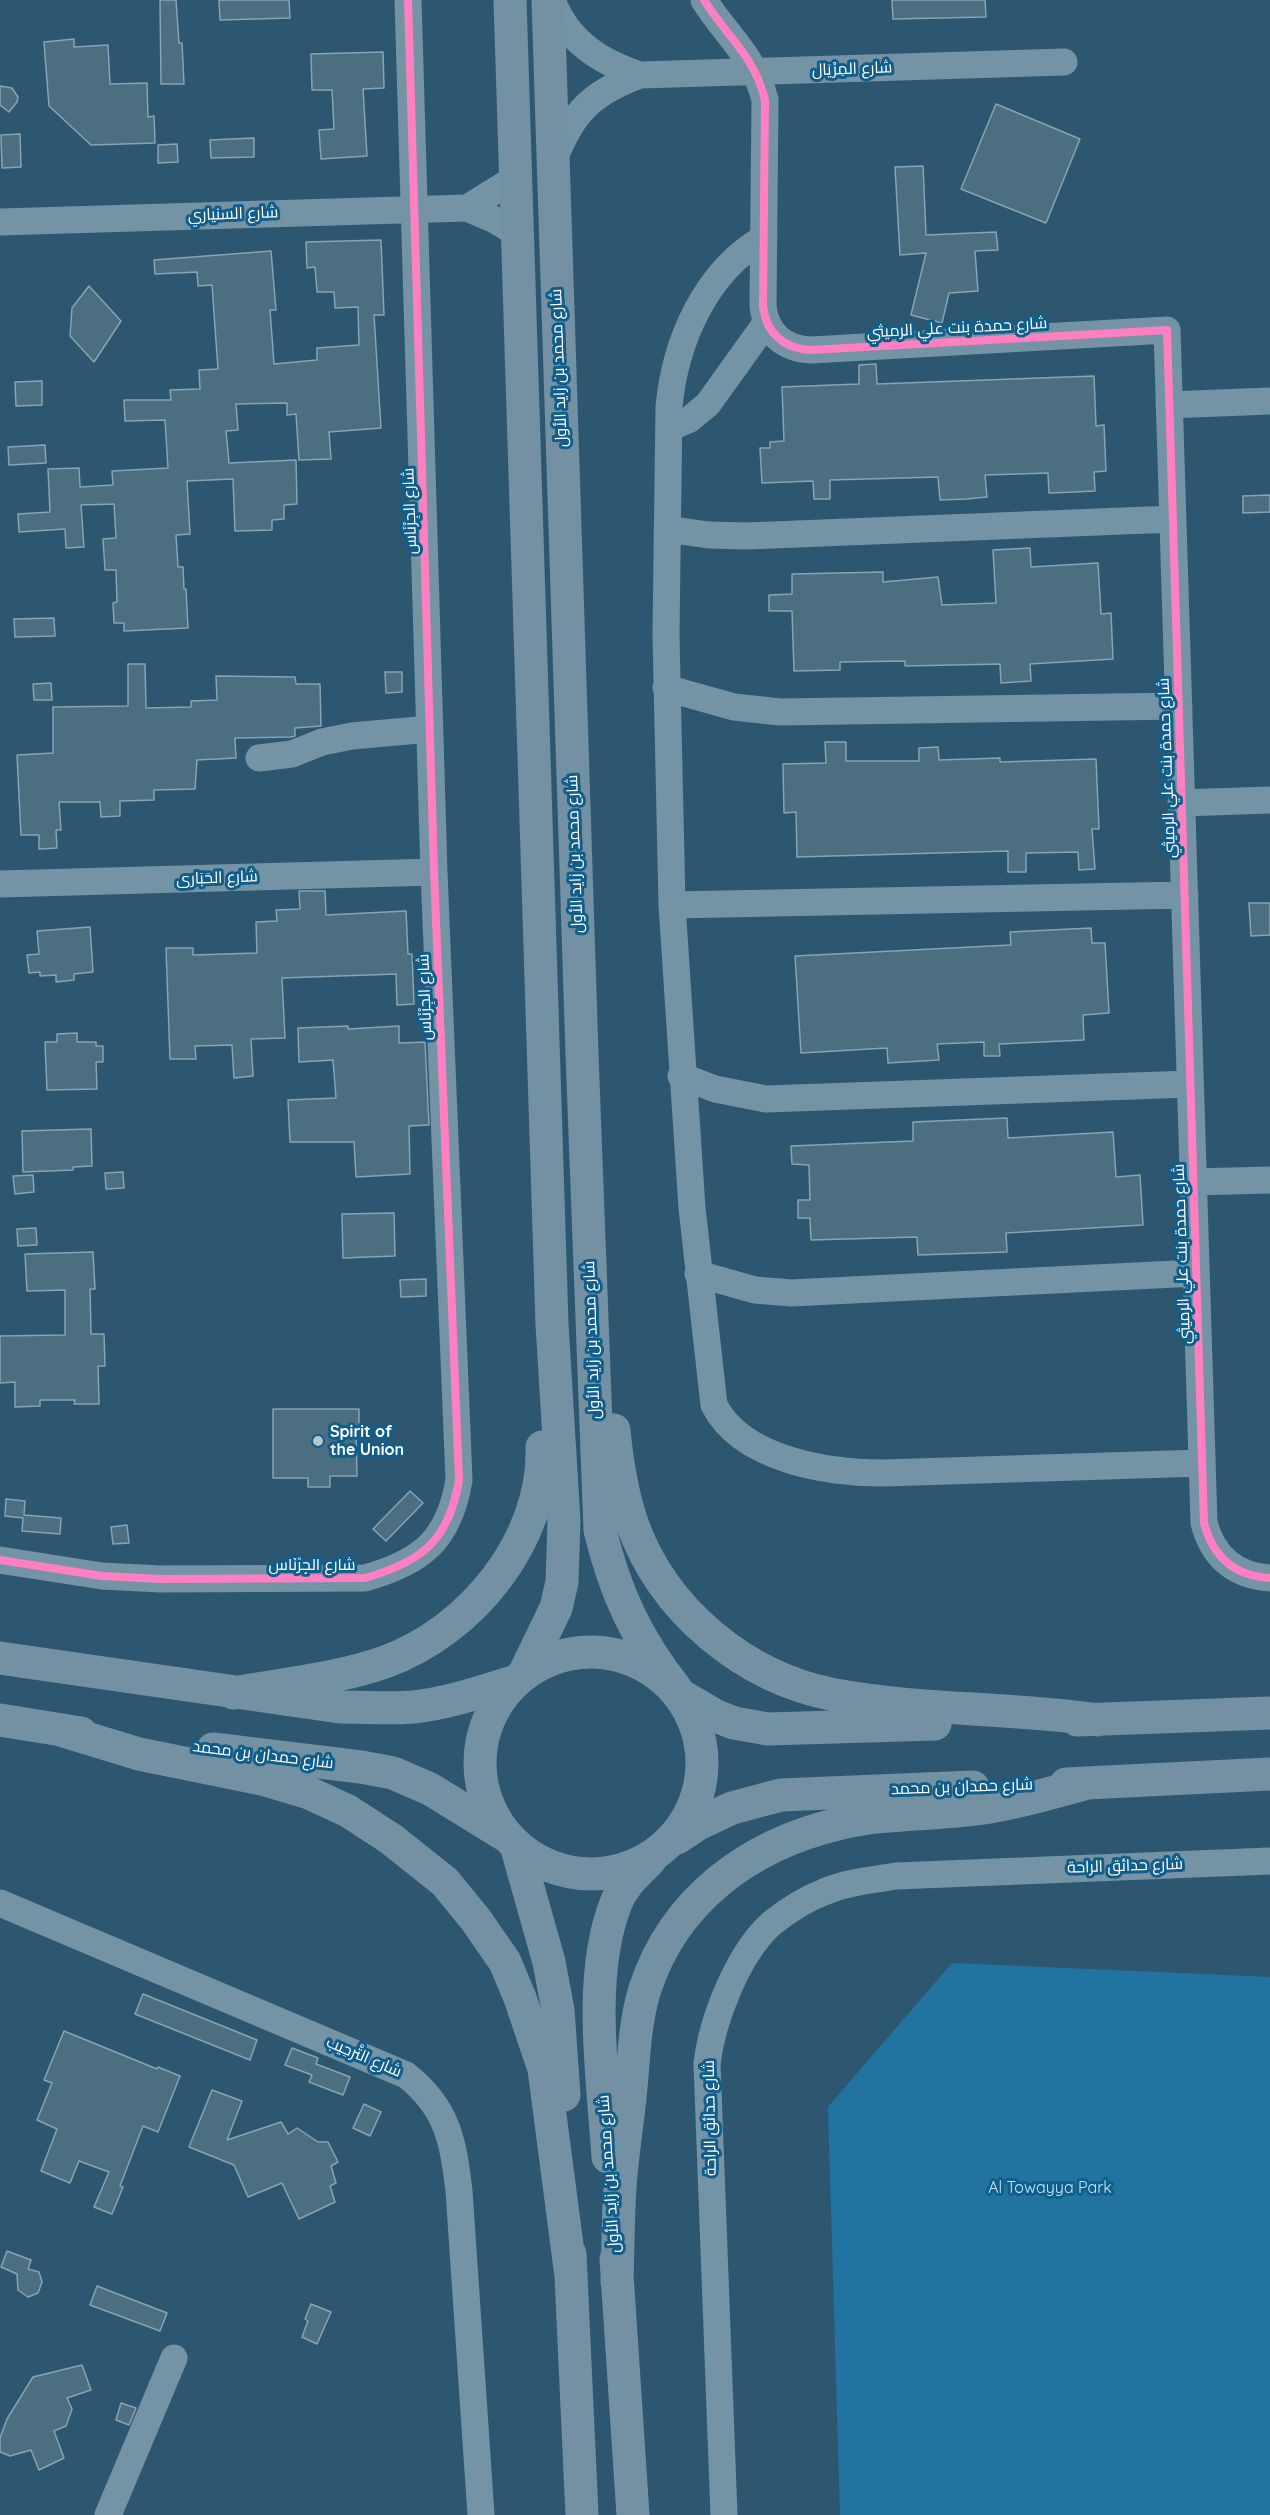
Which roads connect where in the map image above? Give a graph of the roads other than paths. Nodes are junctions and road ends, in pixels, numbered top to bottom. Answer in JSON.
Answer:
{"nodes":[{"id":1,"x":408,"y":0,"type":"edge"},
{"id":2,"x":510,"y":0,"type":"edge"},
{"id":3,"x":550,"y":0,"type":"edge"},
{"id":4,"x":704,"y":0,"type":"edge"},
{"id":5,"x":1064,"y":62,"type":"dead end"},
{"id":6,"x":756,"y":71,"type":"junction"},
{"id":7,"x":640,"y":75,"type":"junction"},
{"id":8,"x":553,"y":164,"type":"junction"},
{"id":9,"x":514,"y":179,"type":"junction"},
{"id":10,"x":416,"y":208,"type":"junction"},
{"id":11,"x":467,"y":208,"type":"junction"},
{"id":12,"x":0,"y":222,"type":"edge"},
{"id":13,"x":518,"y":234,"type":"junction"},
{"id":14,"x":764,"y":238,"type":"junction"},
{"id":15,"x":766,"y":323,"type":"junction"},
{"id":16,"x":1270,"y":402,"type":"edge"},
{"id":17,"x":1169,"y":405,"type":"junction"},
{"id":18,"x":669,"y":428,"type":"junction"},
{"id":19,"x":1173,"y":519,"type":"junction"},
{"id":20,"x":667,"y":528,"type":"junction"},
{"id":21,"x":666,"y":688,"type":"junction"},
{"id":22,"x":1179,"y":706,"type":"junction"},
{"id":23,"x":430,"y":729,"type":"junction"},
{"id":24,"x":259,"y":759,"type":"dead end"},
{"id":25,"x":1270,"y":800,"type":"edge"},
{"id":26,"x":1181,"y":803,"type":"junction"},
{"id":27,"x":434,"y":872,"type":"junction"},
{"id":28,"x":0,"y":884,"type":"edge"},
{"id":29,"x":1185,"y":895,"type":"junction"},
{"id":30,"x":672,"y":905,"type":"junction"},
{"id":31,"x":681,"y":1076,"type":"junction"},
{"id":32,"x":1190,"y":1084,"type":"junction"},
{"id":33,"x":1270,"y":1180,"type":"edge"},
{"id":34,"x":1193,"y":1182,"type":"junction"},
{"id":35,"x":1196,"y":1273,"type":"junction"},
{"id":36,"x":698,"y":1274,"type":"junction"},
{"id":37,"x":552,"y":1324,"type":"junction"},
{"id":38,"x":592,"y":1325,"type":"junction"},
{"id":39,"x":1202,"y":1463,"type":"junction"},
{"id":40,"x":0,"y":1560,"type":"edge"},
{"id":41,"x":1270,"y":1578,"type":"edge"},
{"id":42,"x":0,"y":1658,"type":"edge"},
{"id":43,"x":519,"y":1677,"type":"junction"},
{"id":44,"x":233,"y":1692,"type":"junction"},
{"id":45,"x":679,"y":1693,"type":"junction"},
{"id":46,"x":1270,"y":1713,"type":"edge"},
{"id":47,"x":1098,"y":1719,"type":"junction"},
{"id":48,"x":0,"y":1720,"type":"edge"},
{"id":49,"x":60,"y":1730,"type":"junction"},
{"id":50,"x":1270,"y":1774,"type":"edge"},
{"id":51,"x":1088,"y":1784,"type":"junction"},
{"id":52,"x":513,"y":1842,"type":"junction"},
{"id":53,"x":662,"y":1849,"type":"junction"},
{"id":54,"x":1270,"y":1861,"type":"edge"},
{"id":55,"x":0,"y":1903,"type":"edge"},
{"id":56,"x":571,"y":2276,"type":"junction"},
{"id":57,"x":617,"y":2282,"type":"junction"},
{"id":58,"x":174,"y":2358,"type":"dead end"},
{"id":59,"x":108,"y":2515,"type":"edge"},
{"id":60,"x":481,"y":2515,"type":"edge"},
{"id":61,"x":582,"y":2515,"type":"edge"},
{"id":62,"x":633,"y":2515,"type":"edge"},
{"id":63,"x":724,"y":2515,"type":"edge"}],
"edges":[{"from":1,"to":10,"type":"street","name":"شارع الجِرْنَاس"},
{"from":2,"to":9,"type":"main road"},
{"from":3,"to":7,"type":"street","name":"شارع المِرْيَال"},
{"from":3,"to":8,"type":"main road","name":"شارع محمد بن زايد الأول"},
{"from":4,"to":6,"type":"street"},
{"from":5,"to":6,"type":"street","name":"شارع المِرْيَال"},
{"from":6,"to":7,"type":"street","name":"شارع المِرْيَال"},
{"from":6,"to":14,"type":"street"},
{"from":7,"to":8,"type":"street","name":"شارع المِرْيَال"},
{"from":8,"to":38,"type":"main road","name":"شارع محمد بن زايد الأول"},
{"from":9,"to":11,"type":"street"},
{"from":9,"to":13,"type":"main road"},
{"from":10,"to":11,"type":"street","name":"شارع السنياري"},
{"from":10,"to":12,"type":"street","name":"شارع السنياري"},
{"from":10,"to":23,"type":"street","name":"شارع الجِرْنَاس"},
{"from":11,"to":13,"type":"street","name":"شارع السنياري"},
{"from":13,"to":37,"type":"main road"},
{"from":14,"to":15,"type":"street"},
{"from":14,"to":18,"type":"street"},
{"from":15,"to":17,"type":"street","name":"شارع حمدة بنت علي الرميثي"},
{"from":15,"to":18,"type":"street"},
{"from":16,"to":17,"type":"street"},
{"from":17,"to":19,"type":"street","name":"شارع حمدة بنت علي الرميثي"},
{"from":18,"to":20,"type":"street"},
{"from":19,"to":20,"type":"street"},
{"from":19,"to":22,"type":"street","name":"شارع حمدة بنت علي الرميثي"},
{"from":20,"to":21,"type":"street"},
{"from":21,"to":22,"type":"street","name":"شارع حمدة بنت علي الرميثي"},
{"from":21,"to":30,"type":"street"},
{"from":22,"to":26,"type":"street","name":"شارع حمدة بنت علي الرميثي"},
{"from":23,"to":24,"type":"street"},
{"from":23,"to":27,"type":"street","name":"شارع الجِرْنَاس"},
{"from":25,"to":26,"type":"street","name":"شارع حمدة بنت علي الرميثي"},
{"from":26,"to":29,"type":"street","name":"شارع حمدة بنت علي الرميثي"},
{"from":27,"to":28,"type":"street","name":"شارع الحَبَارى"},
{"from":27,"to":40,"type":"street","name":"شارع الجِرْنَاس"},
{"from":29,"to":30,"type":"street"},
{"from":29,"to":32,"type":"street","name":"شارع حمدة بنت علي الرميثي"},
{"from":30,"to":31,"type":"street"},
{"from":31,"to":32,"type":"street"},
{"from":31,"to":36,"type":"street"},
{"from":32,"to":34,"type":"street","name":"شارع حمدة بنت علي الرميثي"},
{"from":33,"to":34,"type":"street","name":"شارع حمدة بنت علي الرميثي"},
{"from":34,"to":35,"type":"street","name":"شارع حمدة بنت علي الرميثي"},
{"from":35,"to":36,"type":"street","name":"شارع حمدة بنت علي الرميثي"},
{"from":35,"to":39,"type":"street","name":"شارع حمدة بنت علي الرميثي"},
{"from":36,"to":39,"type":"street"},
{"from":37,"to":43,"type":"main road"},
{"from":37,"to":44,"type":"main road"},
{"from":38,"to":45,"type":"main road","name":"شارع محمد بن زايد الأول"},
{"from":38,"to":47,"type":"main road"},
{"from":39,"to":41,"type":"street","name":"شارع حمدة بنت علي الرميثي"},
{"from":42,"to":44,"type":"main road"},
{"from":43,"to":44,"type":"main road"},
{"from":43,"to":45,"type":"main road"},
{"from":43,"to":52,"type":"main road"},
{"from":45,"to":47,"type":"main road"},
{"from":45,"to":53,"type":"main road"},
{"from":46,"to":47,"type":"main road"},
{"from":48,"to":49,"type":"main road","name":"شارع حمدان بن محمد"},
{"from":49,"to":52,"type":"main road","name":"شارع حمدان بن محمد"},
{"from":49,"to":56,"type":"main road"},
{"from":50,"to":51,"type":"main road","name":"شارع حمدان بن محمد"},
{"from":51,"to":53,"type":"main road","name":"شارع حمدان بن محمد"},
{"from":51,"to":57,"type":"main road"},
{"from":52,"to":53,"type":"main road","name":"شارع حمدان بن محمد"},
{"from":52,"to":56,"type":"main road"},
{"from":53,"to":57,"type":"main road","name":"شارع محمد بن زايد الأول"},
{"from":54,"to":63,"type":"street","name":"شارع حدائق الراحة"},
{"from":55,"to":60,"type":"street","name":"شارع التَّرحِيب"},
{"from":56,"to":61,"type":"main road"},
{"from":57,"to":62,"type":"main road","name":"شارع محمد بن زايد الأول"},
{"from":58,"to":59,"type":"street"}]}
